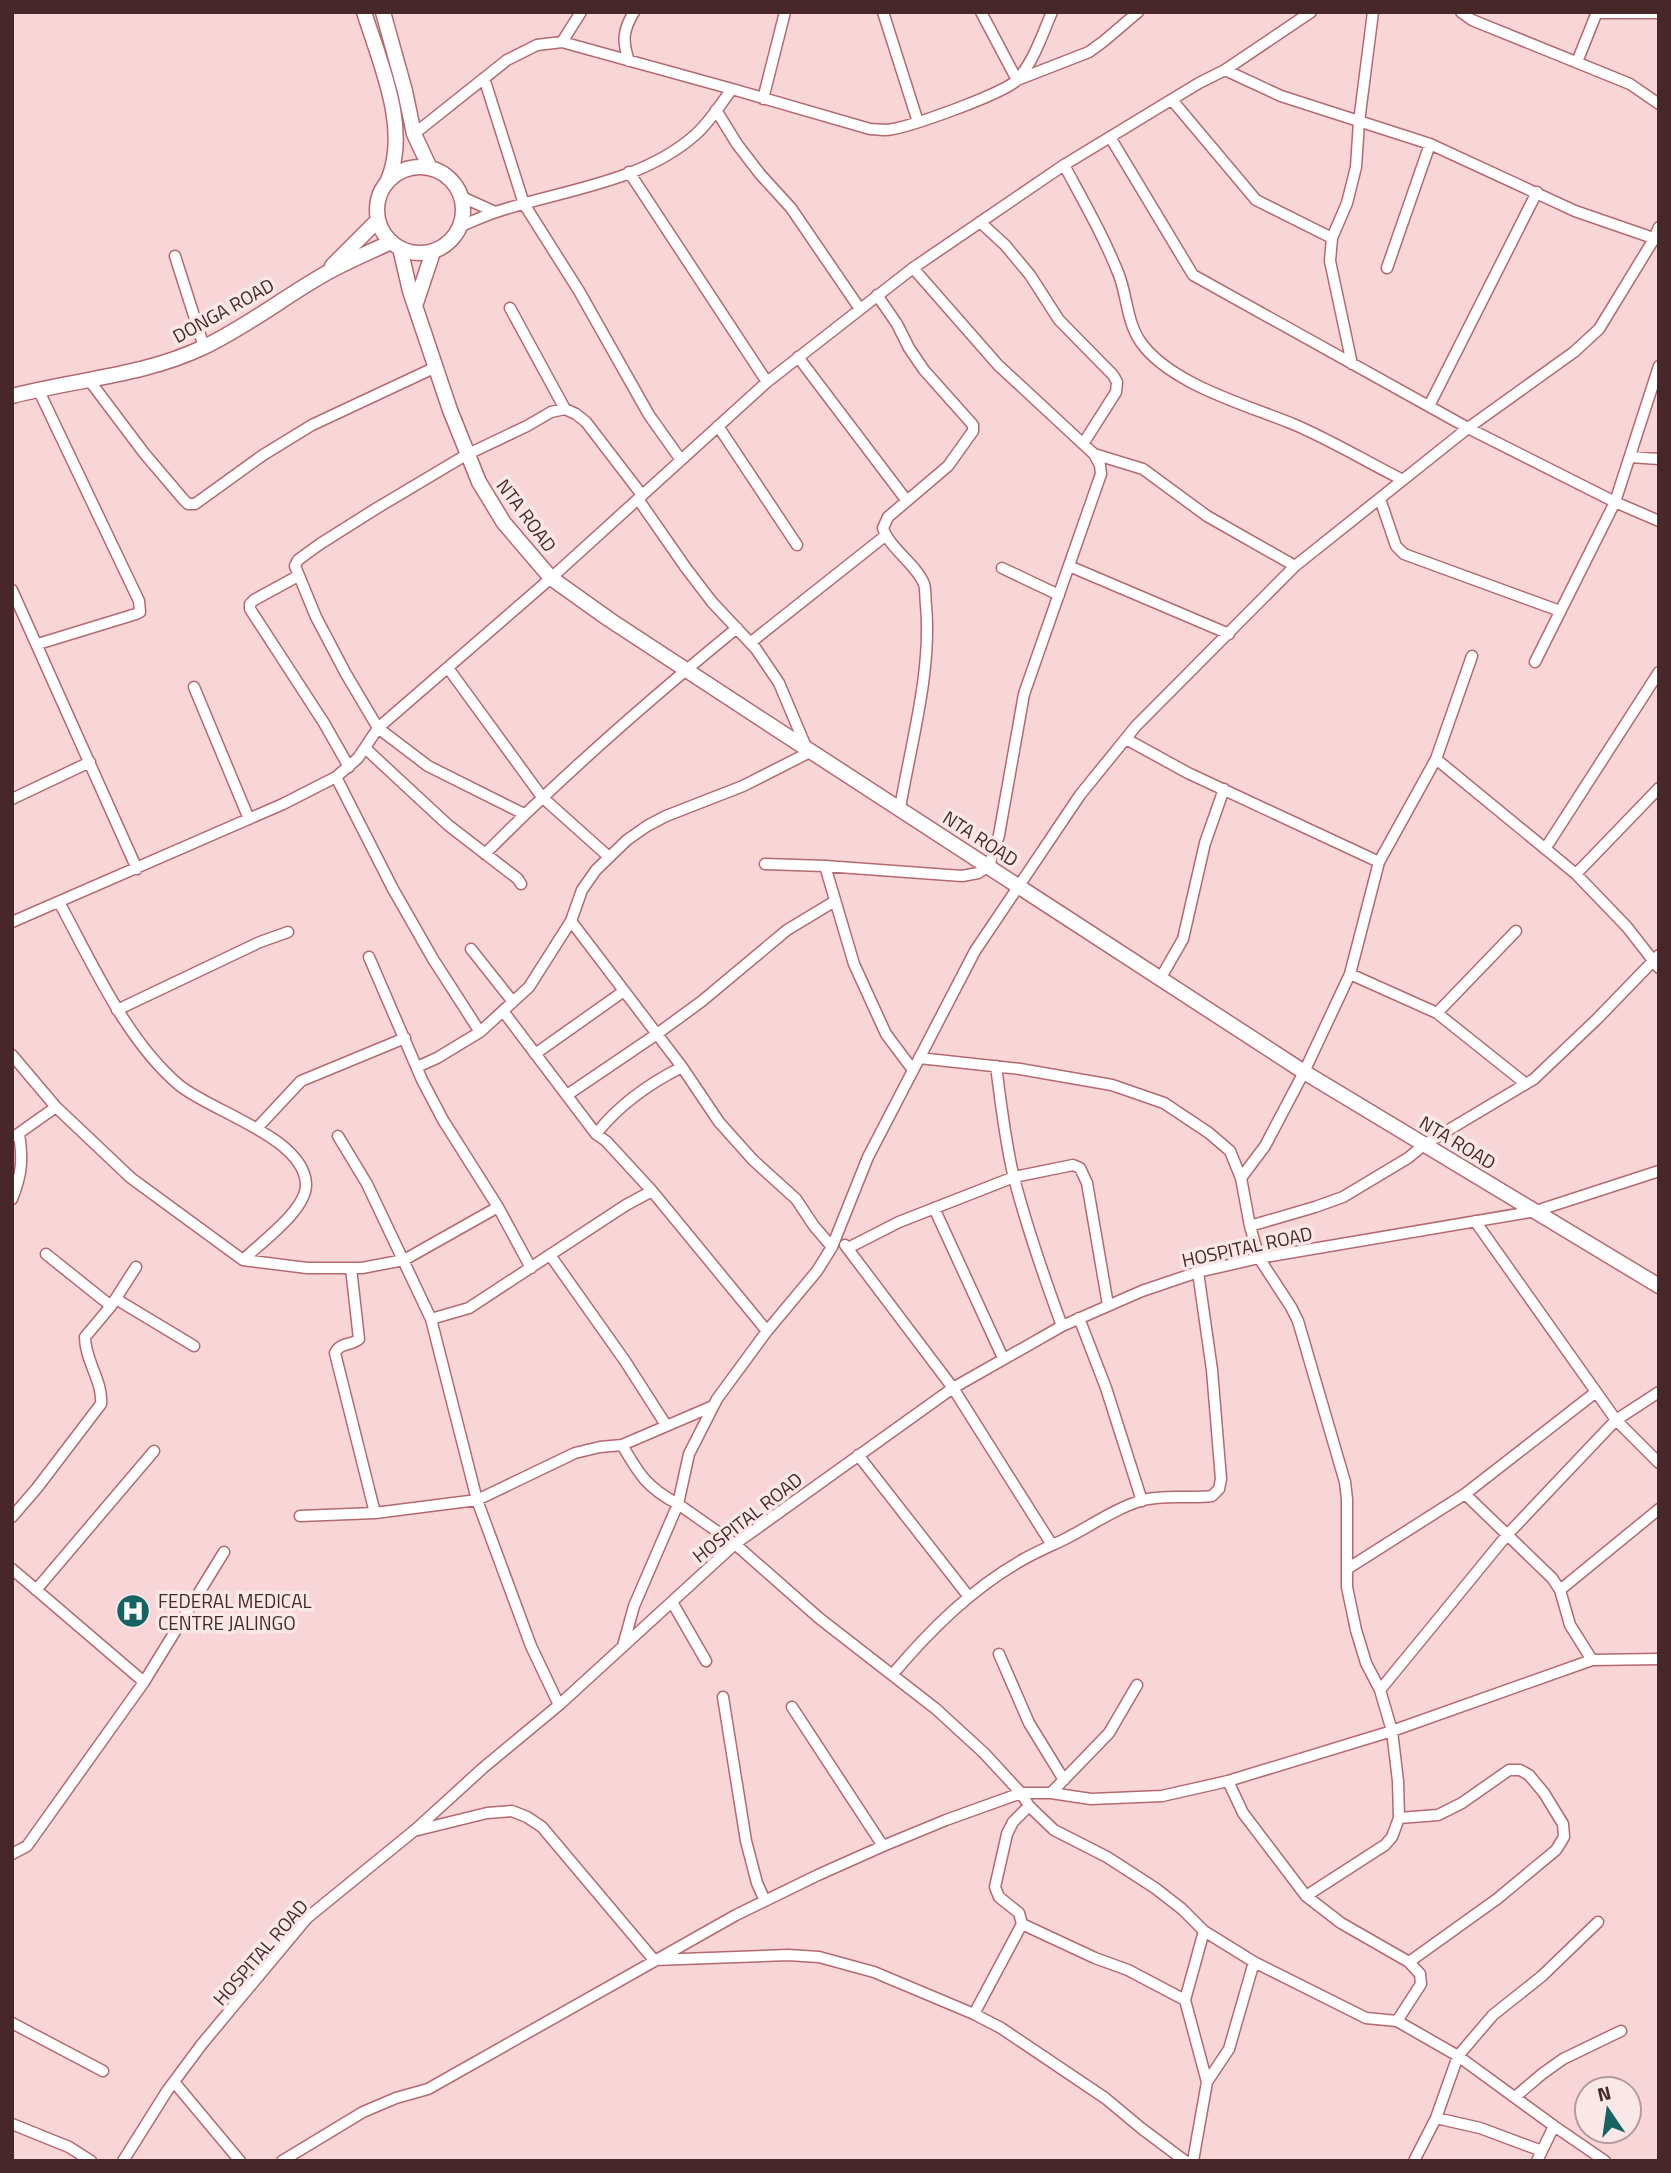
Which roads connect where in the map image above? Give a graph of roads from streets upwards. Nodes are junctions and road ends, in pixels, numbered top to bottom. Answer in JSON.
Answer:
{"nodes":[{"id":1,"x":364,"y":12,"type":"edge"},
{"id":2,"x":383,"y":12,"type":"edge"},
{"id":3,"x":581,"y":12,"type":"edge"},
{"id":4,"x":634,"y":12,"type":"edge"},
{"id":5,"x":785,"y":12,"type":"edge"},
{"id":6,"x":883,"y":12,"type":"edge"},
{"id":7,"x":981,"y":12,"type":"edge"},
{"id":8,"x":1052,"y":12,"type":"edge"},
{"id":9,"x":1139,"y":12,"type":"edge"},
{"id":10,"x":1373,"y":12,"type":"edge"},
{"id":11,"x":1461,"y":12,"type":"edge"},
{"id":12,"x":1597,"y":13,"type":"edge"},
{"id":13,"x":1659,"y":13,"type":"edge"},
{"id":14,"x":1307,"y":14,"type":"edge"},
{"id":15,"x":562,"y":42,"type":"junction"},
{"id":16,"x":629,"y":61,"type":"junction"},
{"id":17,"x":1577,"y":62,"type":"junction"},
{"id":18,"x":1225,"y":70,"type":"junction"},
{"id":19,"x":484,"y":78,"type":"junction"},
{"id":20,"x":1017,"y":80,"type":"junction"},
{"id":21,"x":732,"y":89,"type":"junction"},
{"id":22,"x":763,"y":99,"type":"junction"},
{"id":23,"x":1172,"y":100,"type":"junction"},
{"id":24,"x":1659,"y":104,"type":"edge"},
{"id":25,"x":716,"y":110,"type":"junction"},
{"id":26,"x":918,"y":122,"type":"junction"},
{"id":27,"x":1359,"y":122,"type":"junction"},
{"id":28,"x":414,"y":134,"type":"junction"},
{"id":29,"x":1110,"y":137,"type":"junction"},
{"id":30,"x":1430,"y":144,"type":"junction"},
{"id":31,"x":1064,"y":165,"type":"junction"},
{"id":32,"x":430,"y":168,"type":"junction"},
{"id":33,"x":629,"y":172,"type":"junction"},
{"id":34,"x":388,"y":181,"type":"junction"},
{"id":35,"x":1537,"y":192,"type":"junction"},
{"id":36,"x":462,"y":197,"type":"junction"},
{"id":37,"x":524,"y":204,"type":"junction"},
{"id":38,"x":495,"y":212,"type":"junction"},
{"id":39,"x":378,"y":220,"type":"junction"},
{"id":40,"x":980,"y":222,"type":"junction"},
{"id":41,"x":461,"y":226,"type":"junction"},
{"id":42,"x":1659,"y":227,"type":"edge"},
{"id":43,"x":1332,"y":238,"type":"junction"},
{"id":44,"x":1657,"y":240,"type":"edge"},
{"id":45,"x":395,"y":245,"type":"junction"},
{"id":46,"x":433,"y":251,"type":"junction"},
{"id":47,"x":175,"y":256,"type":"dead end"},
{"id":48,"x":913,"y":268,"type":"junction"},
{"id":49,"x":1387,"y":268,"type":"dead end"},
{"id":50,"x":324,"y":274,"type":"junction"},
{"id":51,"x":877,"y":295,"type":"junction"},
{"id":52,"x":416,"y":303,"type":"junction"},
{"id":53,"x":510,"y":308,"type":"dead end"},
{"id":54,"x":860,"y":309,"type":"junction"},
{"id":55,"x":204,"y":347,"type":"junction"},
{"id":56,"x":799,"y":357,"type":"junction"},
{"id":57,"x":1352,"y":364,"type":"junction"},
{"id":58,"x":1659,"y":366,"type":"edge"},
{"id":59,"x":436,"y":367,"type":"junction"},
{"id":60,"x":89,"y":380,"type":"junction"},
{"id":61,"x":767,"y":382,"type":"junction"},
{"id":62,"x":38,"y":389,"type":"junction"},
{"id":63,"x":12,"y":396,"type":"edge"},
{"id":64,"x":1429,"y":406,"type":"junction"},
{"id":65,"x":565,"y":410,"type":"junction"},
{"id":66,"x":718,"y":426,"type":"junction"},
{"id":67,"x":1468,"y":428,"type":"junction"},
{"id":68,"x":1083,"y":444,"type":"junction"},
{"id":69,"x":466,"y":454,"type":"junction"},
{"id":70,"x":1094,"y":454,"type":"junction"},
{"id":71,"x":1630,"y":457,"type":"junction"},
{"id":72,"x":1659,"y":459,"type":"edge"},
{"id":73,"x":681,"y":460,"type":"junction"},
{"id":74,"x":1403,"y":480,"type":"junction"},
{"id":75,"x":640,"y":497,"type":"junction"},
{"id":76,"x":1380,"y":499,"type":"junction"},
{"id":77,"x":907,"y":500,"type":"junction"},
{"id":78,"x":1615,"y":502,"type":"junction"},
{"id":79,"x":1659,"y":521,"type":"edge"},
{"id":80,"x":886,"y":537,"type":"junction"},
{"id":81,"x":797,"y":545,"type":"dead end"},
{"id":82,"x":1069,"y":566,"type":"junction"},
{"id":83,"x":1295,"y":566,"type":"junction"},
{"id":84,"x":1002,"y":568,"type":"dead end"},
{"id":85,"x":298,"y":576,"type":"junction"},
{"id":86,"x":551,"y":578,"type":"junction"},
{"id":87,"x":12,"y":590,"type":"edge"},
{"id":88,"x":1059,"y":595,"type":"junction"},
{"id":89,"x":1560,"y":611,"type":"junction"},
{"id":90,"x":737,"y":628,"type":"junction"},
{"id":91,"x":1228,"y":634,"type":"junction"},
{"id":92,"x":750,"y":642,"type":"junction"},
{"id":93,"x":38,"y":645,"type":"junction"},
{"id":94,"x":1472,"y":656,"type":"dead end"},
{"id":95,"x":1535,"y":662,"type":"dead end"},
{"id":96,"x":448,"y":668,"type":"junction"},
{"id":97,"x":686,"y":670,"type":"junction"},
{"id":98,"x":1659,"y":671,"type":"edge"},
{"id":99,"x":194,"y":687,"type":"dead end"},
{"id":100,"x":378,"y":728,"type":"junction"},
{"id":101,"x":1126,"y":739,"type":"junction"},
{"id":102,"x":365,"y":748,"type":"junction"},
{"id":103,"x":809,"y":749,"type":"junction"},
{"id":104,"x":1436,"y":759,"type":"junction"},
{"id":105,"x":90,"y":762,"type":"junction"},
{"id":106,"x":349,"y":767,"type":"junction"},
{"id":107,"x":336,"y":776,"type":"junction"},
{"id":108,"x":1659,"y":788,"type":"edge"},
{"id":109,"x":1224,"y":789,"type":"junction"},
{"id":110,"x":542,"y":797,"type":"junction"},
{"id":111,"x":12,"y":799,"type":"edge"},
{"id":112,"x":900,"y":808,"type":"junction"},
{"id":113,"x":524,"y":814,"type":"junction"},
{"id":114,"x":249,"y":819,"type":"junction"},
{"id":115,"x":1545,"y":849,"type":"junction"},
{"id":116,"x":485,"y":854,"type":"junction"},
{"id":117,"x":609,"y":857,"type":"junction"},
{"id":118,"x":1379,"y":862,"type":"junction"},
{"id":119,"x":765,"y":864,"type":"dead end"},
{"id":120,"x":825,"y":866,"type":"junction"},
{"id":121,"x":989,"y":866,"type":"junction"},
{"id":122,"x":137,"y":869,"type":"junction"},
{"id":123,"x":1576,"y":874,"type":"junction"},
{"id":124,"x":522,"y":884,"type":"dead end"},
{"id":125,"x":1019,"y":885,"type":"junction"},
{"id":126,"x":835,"y":901,"type":"junction"},
{"id":127,"x":59,"y":902,"type":"junction"},
{"id":128,"x":571,"y":921,"type":"junction"},
{"id":129,"x":12,"y":922,"type":"edge"},
{"id":130,"x":1516,"y":931,"type":"dead end"},
{"id":131,"x":288,"y":932,"type":"dead end"},
{"id":132,"x":471,"y":949,"type":"dead end"},
{"id":133,"x":369,"y":957,"type":"dead end"},
{"id":134,"x":1657,"y":961,"type":"edge"},
{"id":135,"x":1350,"y":974,"type":"junction"},
{"id":136,"x":1160,"y":979,"type":"junction"},
{"id":137,"x":624,"y":991,"type":"junction"},
{"id":138,"x":513,"y":1002,"type":"junction"},
{"id":139,"x":117,"y":1010,"type":"junction"},
{"id":140,"x":503,"y":1011,"type":"junction"},
{"id":141,"x":1437,"y":1013,"type":"junction"},
{"id":142,"x":480,"y":1032,"type":"junction"},
{"id":143,"x":657,"y":1034,"type":"junction"},
{"id":144,"x":405,"y":1038,"type":"junction"},
{"id":145,"x":535,"y":1054,"type":"junction"},
{"id":146,"x":12,"y":1055,"type":"edge"},
{"id":147,"x":919,"y":1058,"type":"junction"},
{"id":148,"x":682,"y":1066,"type":"junction"},
{"id":149,"x":996,"y":1066,"type":"junction"},
{"id":150,"x":417,"y":1067,"type":"junction"},
{"id":151,"x":913,"y":1070,"type":"junction"},
{"id":152,"x":1304,"y":1072,"type":"junction"},
{"id":153,"x":1526,"y":1084,"type":"junction"},
{"id":154,"x":567,"y":1095,"type":"junction"},
{"id":155,"x":56,"y":1107,"type":"junction"},
{"id":156,"x":257,"y":1128,"type":"junction"},
{"id":157,"x":596,"y":1134,"type":"junction"},
{"id":158,"x":16,"y":1136,"type":"edge"},
{"id":159,"x":338,"y":1136,"type":"dead end"},
{"id":160,"x":1424,"y":1144,"type":"junction"},
{"id":161,"x":1659,"y":1171,"type":"edge"},
{"id":162,"x":1014,"y":1177,"type":"junction"},
{"id":163,"x":1241,"y":1178,"type":"junction"},
{"id":164,"x":652,"y":1191,"type":"junction"},
{"id":165,"x":12,"y":1199,"type":"edge"},
{"id":166,"x":498,"y":1207,"type":"junction"},
{"id":167,"x":934,"y":1208,"type":"junction"},
{"id":168,"x":1536,"y":1211,"type":"junction"},
{"id":169,"x":1475,"y":1221,"type":"junction"},
{"id":170,"x":1250,"y":1226,"type":"junction"},
{"id":171,"x":837,"y":1235,"type":"junction"},
{"id":172,"x":832,"y":1247,"type":"junction"},
{"id":173,"x":848,"y":1248,"type":"junction"},
{"id":174,"x":46,"y":1254,"type":"dead end"},
{"id":175,"x":550,"y":1255,"type":"junction"},
{"id":176,"x":1259,"y":1258,"type":"junction"},
{"id":177,"x":243,"y":1260,"type":"junction"},
{"id":178,"x":404,"y":1260,"type":"junction"},
{"id":179,"x":136,"y":1267,"type":"dead end"},
{"id":180,"x":351,"y":1268,"type":"junction"},
{"id":181,"x":531,"y":1268,"type":"junction"},
{"id":182,"x":1198,"y":1272,"type":"junction"},
{"id":183,"x":1659,"y":1286,"type":"edge"},
{"id":184,"x":114,"y":1303,"type":"junction"},
{"id":185,"x":1108,"y":1306,"type":"junction"},
{"id":186,"x":1080,"y":1318,"type":"junction"},
{"id":187,"x":431,"y":1319,"type":"junction"},
{"id":188,"x":1062,"y":1326,"type":"junction"},
{"id":189,"x":767,"y":1331,"type":"junction"},
{"id":190,"x":194,"y":1346,"type":"dead end"},
{"id":191,"x":1003,"y":1358,"type":"junction"},
{"id":192,"x":953,"y":1388,"type":"junction"},
{"id":193,"x":1596,"y":1392,"type":"junction"},
{"id":194,"x":1659,"y":1392,"type":"edge"},
{"id":195,"x":713,"y":1406,"type":"junction"},
{"id":196,"x":1616,"y":1420,"type":"junction"},
{"id":197,"x":666,"y":1425,"type":"junction"},
{"id":198,"x":622,"y":1445,"type":"junction"},
{"id":199,"x":155,"y":1451,"type":"dead end"},
{"id":200,"x":858,"y":1455,"type":"junction"},
{"id":201,"x":1659,"y":1463,"type":"edge"},
{"id":202,"x":1465,"y":1494,"type":"junction"},
{"id":203,"x":477,"y":1500,"type":"junction"},
{"id":204,"x":1142,"y":1501,"type":"junction"},
{"id":205,"x":678,"y":1504,"type":"junction"},
{"id":206,"x":1659,"y":1509,"type":"edge"},
{"id":207,"x":374,"y":1513,"type":"junction"},
{"id":208,"x":12,"y":1517,"type":"edge"},
{"id":209,"x":300,"y":1517,"type":"dead end"},
{"id":210,"x":1507,"y":1535,"type":"junction"},
{"id":211,"x":736,"y":1544,"type":"junction"},
{"id":212,"x":1052,"y":1545,"type":"junction"},
{"id":213,"x":224,"y":1552,"type":"dead end"},
{"id":214,"x":12,"y":1569,"type":"edge"},
{"id":215,"x":1347,"y":1569,"type":"junction"},
{"id":216,"x":36,"y":1590,"type":"junction"},
{"id":217,"x":1560,"y":1590,"type":"junction"},
{"id":218,"x":970,"y":1597,"type":"junction"},
{"id":219,"x":672,"y":1602,"type":"junction"},
{"id":220,"x":623,"y":1647,"type":"junction"},
{"id":221,"x":999,"y":1654,"type":"dead end"},
{"id":222,"x":1659,"y":1659,"type":"edge"},
{"id":223,"x":1592,"y":1660,"type":"junction"},
{"id":224,"x":706,"y":1661,"type":"dead end"},
{"id":225,"x":892,"y":1675,"type":"junction"},
{"id":226,"x":144,"y":1682,"type":"junction"},
{"id":227,"x":1137,"y":1685,"type":"dead end"},
{"id":228,"x":1380,"y":1690,"type":"junction"},
{"id":229,"x":723,"y":1697,"type":"dead end"},
{"id":230,"x":559,"y":1705,"type":"junction"},
{"id":231,"x":792,"y":1707,"type":"dead end"},
{"id":232,"x":1392,"y":1731,"type":"junction"},
{"id":233,"x":1064,"y":1780,"type":"junction"},
{"id":234,"x":1228,"y":1781,"type":"junction"},
{"id":235,"x":1021,"y":1793,"type":"junction"},
{"id":236,"x":1051,"y":1793,"type":"junction"},
{"id":237,"x":1029,"y":1806,"type":"junction"},
{"id":238,"x":1399,"y":1818,"type":"junction"},
{"id":239,"x":415,"y":1830,"type":"junction"},
{"id":240,"x":883,"y":1846,"type":"junction"},
{"id":241,"x":12,"y":1854,"type":"edge"},
{"id":242,"x":1306,"y":1896,"type":"junction"},
{"id":243,"x":765,"y":1900,"type":"junction"},
{"id":244,"x":1598,"y":1922,"type":"dead end"},
{"id":245,"x":1021,"y":1924,"type":"junction"},
{"id":246,"x":1204,"y":1931,"type":"junction"},
{"id":247,"x":654,"y":1960,"type":"junction"},
{"id":248,"x":1254,"y":1962,"type":"junction"},
{"id":249,"x":1409,"y":1962,"type":"junction"},
{"id":250,"x":1185,"y":2000,"type":"junction"},
{"id":251,"x":974,"y":2014,"type":"junction"},
{"id":252,"x":1397,"y":2021,"type":"junction"},
{"id":253,"x":12,"y":2024,"type":"edge"},
{"id":254,"x":1620,"y":2031,"type":"dead end"},
{"id":255,"x":1458,"y":2056,"type":"junction"},
{"id":256,"x":103,"y":2071,"type":"dead end"},
{"id":257,"x":174,"y":2082,"type":"junction"},
{"id":258,"x":1207,"y":2082,"type":"junction"},
{"id":259,"x":1515,"y":2097,"type":"junction"},
{"id":260,"x":1436,"y":2118,"type":"junction"},
{"id":261,"x":12,"y":2124,"type":"edge"},
{"id":262,"x":1554,"y":2126,"type":"junction"},
{"id":263,"x":1540,"y":2156,"type":"edge"},
{"id":264,"x":91,"y":2161,"type":"edge"},
{"id":265,"x":123,"y":2161,"type":"edge"},
{"id":266,"x":240,"y":2161,"type":"edge"},
{"id":267,"x":282,"y":2161,"type":"edge"},
{"id":268,"x":1185,"y":2161,"type":"edge"},
{"id":269,"x":1193,"y":2161,"type":"edge"},
{"id":270,"x":1414,"y":2161,"type":"edge"},
{"id":271,"x":1605,"y":2161,"type":"edge"}],
"edges":[{"from":1,"to":34,"type":"street"},
{"from":2,"to":28,"type":"street"},
{"from":3,"to":15,"type":"street"},
{"from":4,"to":16,"type":"street"},
{"from":5,"to":22,"type":"street"},
{"from":6,"to":26,"type":"street"},
{"from":7,"to":20,"type":"street"},
{"from":8,"to":20,"type":"street"},
{"from":9,"to":20,"type":"street"},
{"from":10,"to":27,"type":"street"},
{"from":11,"to":17,"type":"street"},
{"from":12,"to":13,"type":"street"},
{"from":12,"to":17,"type":"street"},
{"from":14,"to":18,"type":"street"},
{"from":15,"to":16,"type":"street"},
{"from":15,"to":19,"type":"street"},
{"from":16,"to":21,"type":"street"},
{"from":17,"to":24,"type":"street"},
{"from":18,"to":23,"type":"street"},
{"from":18,"to":27,"type":"street"},
{"from":19,"to":28,"type":"street"},
{"from":19,"to":37,"type":"street"},
{"from":20,"to":26,"type":"street"},
{"from":21,"to":22,"type":"street"},
{"from":21,"to":25,"type":"street"},
{"from":22,"to":26,"type":"street"},
{"from":23,"to":29,"type":"street"},
{"from":23,"to":43,"type":"street"},
{"from":25,"to":33,"type":"street"},
{"from":25,"to":54,"type":"street"},
{"from":27,"to":30,"type":"street"},
{"from":27,"to":43,"type":"street"},
{"from":28,"to":32,"type":"street"},
{"from":29,"to":31,"type":"street"},
{"from":29,"to":57,"type":"street"},
{"from":30,"to":35,"type":"street"},
{"from":30,"to":49,"type":"street"},
{"from":31,"to":40,"type":"street"},
{"from":31,"to":74,"type":"street"},
{"from":32,"to":34,"type":"street"},
{"from":32,"to":36,"type":"street"},
{"from":33,"to":37,"type":"street"},
{"from":33,"to":61,"type":"street"},
{"from":34,"to":39,"type":"street"},
{"from":35,"to":44,"type":"street"},
{"from":35,"to":64,"type":"street"},
{"from":36,"to":38,"type":"street"},
{"from":36,"to":41,"type":"street"},
{"from":37,"to":38,"type":"street"},
{"from":37,"to":73,"type":"street"},
{"from":38,"to":41,"type":"street"},
{"from":39,"to":45,"type":"street"},
{"from":39,"to":50,"type":"street"},
{"from":40,"to":48,"type":"street"},
{"from":40,"to":68,"type":"street"},
{"from":41,"to":46,"type":"street"},
{"from":42,"to":44,"type":"street"},
{"from":43,"to":57,"type":"street"},
{"from":44,"to":67,"type":"street"},
{"from":45,"to":46,"type":"street"},
{"from":45,"to":50,"type":"street"},
{"from":45,"to":52,"type":"street","name":"NTA ROAD"},
{"from":46,"to":52,"type":"street"},
{"from":47,"to":55,"type":"street"},
{"from":48,"to":51,"type":"street"},
{"from":48,"to":68,"type":"street"},
{"from":50,"to":55,"type":"street","name":"DONGA ROAD"},
{"from":51,"to":54,"type":"street"},
{"from":51,"to":77,"type":"street"},
{"from":52,"to":59,"type":"street","name":"NTA ROAD"},
{"from":53,"to":65,"type":"street"},
{"from":54,"to":56,"type":"street"},
{"from":55,"to":60,"type":"street","name":"DONGA ROAD"},
{"from":56,"to":61,"type":"street"},
{"from":56,"to":77,"type":"street"},
{"from":57,"to":64,"type":"street"},
{"from":58,"to":71,"type":"street"},
{"from":59,"to":60,"type":"street"},
{"from":59,"to":69,"type":"street","name":"NTA ROAD"},
{"from":60,"to":62,"type":"street","name":"DONGA ROAD"},
{"from":61,"to":66,"type":"street"},
{"from":62,"to":63,"type":"street","name":"DONGA ROAD"},
{"from":62,"to":93,"type":"street"},
{"from":64,"to":67,"type":"street"},
{"from":65,"to":69,"type":"street"},
{"from":65,"to":75,"type":"street"},
{"from":66,"to":73,"type":"street"},
{"from":66,"to":81,"type":"street"},
{"from":67,"to":74,"type":"street"},
{"from":67,"to":78,"type":"street"},
{"from":68,"to":70,"type":"street"},
{"from":69,"to":85,"type":"street"},
{"from":69,"to":86,"type":"street","name":"NTA ROAD"},
{"from":70,"to":82,"type":"street"},
{"from":70,"to":83,"type":"street"},
{"from":71,"to":72,"type":"street"},
{"from":71,"to":78,"type":"street"},
{"from":73,"to":75,"type":"street"},
{"from":74,"to":76,"type":"street"},
{"from":75,"to":86,"type":"street"},
{"from":75,"to":90,"type":"street"},
{"from":76,"to":83,"type":"street"},
{"from":76,"to":89,"type":"street"},
{"from":77,"to":80,"type":"street"},
{"from":78,"to":79,"type":"street"},
{"from":78,"to":89,"type":"street"},
{"from":80,"to":92,"type":"street"},
{"from":80,"to":112,"type":"street"},
{"from":82,"to":88,"type":"street"},
{"from":82,"to":91,"type":"street"},
{"from":83,"to":91,"type":"street"},
{"from":84,"to":88,"type":"street"},
{"from":85,"to":100,"type":"street"},
{"from":85,"to":106,"type":"street"},
{"from":86,"to":96,"type":"street"},
{"from":86,"to":97,"type":"street","name":"NTA ROAD"},
{"from":87,"to":93,"type":"street"},
{"from":88,"to":121,"type":"street"},
{"from":89,"to":95,"type":"street"},
{"from":90,"to":92,"type":"street"},
{"from":90,"to":97,"type":"street"},
{"from":91,"to":101,"type":"street"},
{"from":92,"to":103,"type":"street"},
{"from":93,"to":105,"type":"street"},
{"from":94,"to":104,"type":"street"},
{"from":96,"to":100,"type":"street"},
{"from":96,"to":110,"type":"street"},
{"from":97,"to":103,"type":"street","name":"NTA ROAD"},
{"from":97,"to":110,"type":"street"},
{"from":98,"to":115,"type":"street"},
{"from":99,"to":114,"type":"street"},
{"from":100,"to":102,"type":"street"},
{"from":100,"to":113,"type":"street"},
{"from":101,"to":109,"type":"street"},
{"from":101,"to":125,"type":"street"},
{"from":102,"to":106,"type":"street"},
{"from":102,"to":116,"type":"street"},
{"from":103,"to":112,"type":"street","name":"NTA ROAD"},
{"from":103,"to":117,"type":"street"},
{"from":104,"to":115,"type":"street"},
{"from":104,"to":118,"type":"street"},
{"from":105,"to":111,"type":"street"},
{"from":105,"to":122,"type":"street"},
{"from":106,"to":107,"type":"street"},
{"from":107,"to":114,"type":"street"},
{"from":107,"to":142,"type":"street"},
{"from":108,"to":123,"type":"street"},
{"from":109,"to":118,"type":"street"},
{"from":109,"to":136,"type":"street"},
{"from":110,"to":113,"type":"street"},
{"from":110,"to":117,"type":"street"},
{"from":112,"to":121,"type":"street","name":"NTA ROAD"},
{"from":113,"to":116,"type":"street"},
{"from":114,"to":122,"type":"street"},
{"from":115,"to":123,"type":"street"},
{"from":116,"to":124,"type":"street"},
{"from":117,"to":128,"type":"street"},
{"from":118,"to":135,"type":"street"},
{"from":119,"to":120,"type":"street"},
{"from":120,"to":121,"type":"street"},
{"from":120,"to":126,"type":"street"},
{"from":121,"to":125,"type":"street","name":"NTA ROAD"},
{"from":122,"to":127,"type":"street"},
{"from":123,"to":134,"type":"street"},
{"from":125,"to":136,"type":"street","name":"NTA ROAD"},
{"from":125,"to":147,"type":"street"},
{"from":126,"to":143,"type":"street"},
{"from":126,"to":151,"type":"street"},
{"from":127,"to":129,"type":"street"},
{"from":127,"to":139,"type":"street"},
{"from":128,"to":137,"type":"street"},
{"from":128,"to":138,"type":"street"},
{"from":130,"to":141,"type":"street"},
{"from":131,"to":139,"type":"street"},
{"from":132,"to":138,"type":"street"},
{"from":133,"to":144,"type":"street"},
{"from":134,"to":153,"type":"street"},
{"from":135,"to":141,"type":"street"},
{"from":135,"to":152,"type":"street"},
{"from":136,"to":152,"type":"street","name":"NTA ROAD"},
{"from":137,"to":143,"type":"street"},
{"from":137,"to":145,"type":"street"},
{"from":138,"to":140,"type":"street"},
{"from":139,"to":156,"type":"street"},
{"from":140,"to":142,"type":"street"},
{"from":140,"to":145,"type":"street"},
{"from":141,"to":153,"type":"street"},
{"from":142,"to":150,"type":"street"},
{"from":143,"to":148,"type":"street"},
{"from":143,"to":154,"type":"street"},
{"from":144,"to":150,"type":"street"},
{"from":144,"to":156,"type":"street"},
{"from":145,"to":154,"type":"street"},
{"from":146,"to":155,"type":"street"},
{"from":147,"to":149,"type":"street"},
{"from":147,"to":151,"type":"street"},
{"from":148,"to":157,"type":"street"},
{"from":148,"to":172,"type":"street"},
{"from":149,"to":162,"type":"street"},
{"from":149,"to":163,"type":"street"},
{"from":150,"to":166,"type":"street"},
{"from":151,"to":171,"type":"street"},
{"from":152,"to":160,"type":"street","name":"NTA ROAD"},
{"from":152,"to":163,"type":"street"},
{"from":153,"to":160,"type":"street"},
{"from":154,"to":157,"type":"street"},
{"from":155,"to":158,"type":"street"},
{"from":155,"to":177,"type":"street"},
{"from":156,"to":177,"type":"street"},
{"from":157,"to":164,"type":"street"},
{"from":158,"to":165,"type":"street"},
{"from":159,"to":178,"type":"street"},
{"from":160,"to":168,"type":"street","name":"NTA ROAD"},
{"from":160,"to":170,"type":"street"},
{"from":161,"to":168,"type":"street","name":"HOSPITAL ROAD"},
{"from":162,"to":167,"type":"street"},
{"from":162,"to":185,"type":"street"},
{"from":162,"to":188,"type":"street"},
{"from":163,"to":170,"type":"street"},
{"from":164,"to":175,"type":"street"},
{"from":164,"to":189,"type":"street"},
{"from":166,"to":178,"type":"street"},
{"from":166,"to":181,"type":"street"},
{"from":167,"to":173,"type":"street"},
{"from":167,"to":191,"type":"street"},
{"from":168,"to":169,"type":"street","name":"HOSPITAL ROAD"},
{"from":168,"to":183,"type":"street","name":"NTA ROAD"},
{"from":169,"to":176,"type":"street","name":"HOSPITAL ROAD"},
{"from":169,"to":193,"type":"street"},
{"from":170,"to":176,"type":"street"},
{"from":171,"to":172,"type":"street"},
{"from":171,"to":173,"type":"street"},
{"from":172,"to":189,"type":"street"},
{"from":173,"to":192,"type":"street"},
{"from":174,"to":184,"type":"street"},
{"from":175,"to":181,"type":"street"},
{"from":175,"to":197,"type":"street"},
{"from":176,"to":182,"type":"street","name":"HOSPITAL ROAD"},
{"from":176,"to":215,"type":"street"},
{"from":177,"to":180,"type":"street"},
{"from":178,"to":180,"type":"street"},
{"from":178,"to":187,"type":"street"},
{"from":179,"to":184,"type":"street"},
{"from":180,"to":207,"type":"street"},
{"from":181,"to":187,"type":"street"},
{"from":182,"to":185,"type":"street","name":"HOSPITAL ROAD"},
{"from":182,"to":204,"type":"street"},
{"from":184,"to":190,"type":"street"},
{"from":184,"to":208,"type":"street"},
{"from":185,"to":186,"type":"street","name":"HOSPITAL ROAD"},
{"from":186,"to":188,"type":"street","name":"HOSPITAL ROAD"},
{"from":186,"to":204,"type":"street"},
{"from":187,"to":203,"type":"street"},
{"from":188,"to":191,"type":"street","name":"HOSPITAL ROAD"},
{"from":189,"to":195,"type":"street"},
{"from":191,"to":192,"type":"street","name":"HOSPITAL ROAD"},
{"from":192,"to":200,"type":"street","name":"HOSPITAL ROAD"},
{"from":192,"to":212,"type":"street"},
{"from":193,"to":196,"type":"street"},
{"from":193,"to":202,"type":"street"},
{"from":194,"to":196,"type":"street"},
{"from":195,"to":197,"type":"street"},
{"from":195,"to":205,"type":"street"},
{"from":196,"to":201,"type":"street"},
{"from":196,"to":210,"type":"street"},
{"from":197,"to":198,"type":"street"},
{"from":198,"to":203,"type":"street"},
{"from":198,"to":205,"type":"street"},
{"from":199,"to":216,"type":"street"},
{"from":200,"to":211,"type":"street","name":"HOSPITAL ROAD"},
{"from":200,"to":218,"type":"street"},
{"from":202,"to":210,"type":"street"},
{"from":202,"to":215,"type":"street"},
{"from":203,"to":207,"type":"street"},
{"from":203,"to":230,"type":"street"},
{"from":204,"to":212,"type":"street"},
{"from":205,"to":211,"type":"street"},
{"from":205,"to":220,"type":"street"},
{"from":206,"to":217,"type":"street"},
{"from":207,"to":209,"type":"street"},
{"from":210,"to":217,"type":"street"},
{"from":210,"to":228,"type":"street"},
{"from":211,"to":219,"type":"street","name":"HOSPITAL ROAD"},
{"from":211,"to":225,"type":"street"},
{"from":212,"to":218,"type":"street"},
{"from":213,"to":226,"type":"street"},
{"from":214,"to":216,"type":"street"},
{"from":215,"to":228,"type":"street"},
{"from":216,"to":226,"type":"street"},
{"from":217,"to":223,"type":"street"},
{"from":218,"to":225,"type":"street"},
{"from":219,"to":220,"type":"street","name":"HOSPITAL ROAD"},
{"from":219,"to":224,"type":"street"},
{"from":220,"to":230,"type":"street","name":"HOSPITAL ROAD"},
{"from":221,"to":233,"type":"street"},
{"from":222,"to":223,"type":"street"},
{"from":223,"to":232,"type":"street"},
{"from":225,"to":235,"type":"street"},
{"from":226,"to":241,"type":"street"},
{"from":227,"to":233,"type":"street"},
{"from":228,"to":232,"type":"street"},
{"from":229,"to":243,"type":"street"},
{"from":230,"to":239,"type":"street","name":"HOSPITAL ROAD"},
{"from":231,"to":240,"type":"street"},
{"from":232,"to":234,"type":"street"},
{"from":232,"to":238,"type":"street"},
{"from":233,"to":236,"type":"street"},
{"from":234,"to":236,"type":"street"},
{"from":234,"to":242,"type":"street"},
{"from":235,"to":236,"type":"street"},
{"from":235,"to":237,"type":"street"},
{"from":235,"to":240,"type":"street"},
{"from":237,"to":245,"type":"street"},
{"from":237,"to":246,"type":"street"},
{"from":238,"to":242,"type":"street"},
{"from":238,"to":249,"type":"street"},
{"from":239,"to":247,"type":"street"},
{"from":239,"to":257,"type":"street","name":"HOSPITAL ROAD"},
{"from":240,"to":243,"type":"street"},
{"from":242,"to":249,"type":"street"},
{"from":243,"to":247,"type":"street"},
{"from":244,"to":255,"type":"street"},
{"from":245,"to":250,"type":"street"},
{"from":245,"to":251,"type":"street"},
{"from":246,"to":248,"type":"street"},
{"from":246,"to":250,"type":"street"},
{"from":247,"to":251,"type":"street"},
{"from":247,"to":267,"type":"street"},
{"from":248,"to":252,"type":"street"},
{"from":248,"to":258,"type":"street"},
{"from":249,"to":252,"type":"street"},
{"from":250,"to":258,"type":"street"},
{"from":251,"to":268,"type":"street"},
{"from":252,"to":255,"type":"street"},
{"from":253,"to":256,"type":"street"},
{"from":254,"to":259,"type":"street"},
{"from":255,"to":259,"type":"street"},
{"from":255,"to":260,"type":"street"},
{"from":257,"to":265,"type":"street","name":"HOSPITAL ROAD"},
{"from":257,"to":266,"type":"street"},
{"from":258,"to":269,"type":"street"},
{"from":259,"to":262,"type":"street"},
{"from":260,"to":263,"type":"street"},
{"from":260,"to":270,"type":"street"},
{"from":261,"to":264,"type":"street"},
{"from":262,"to":263,"type":"street"},
{"from":262,"to":271,"type":"street"}]}
